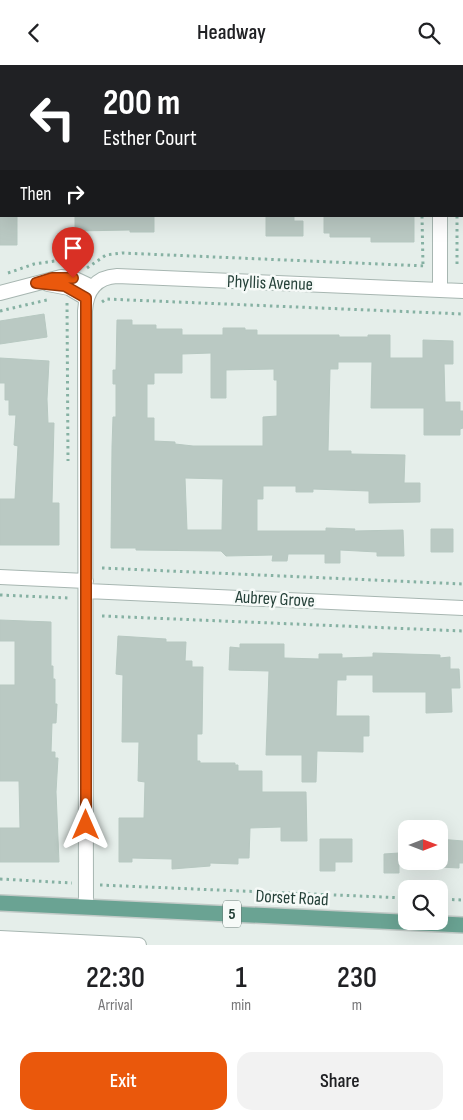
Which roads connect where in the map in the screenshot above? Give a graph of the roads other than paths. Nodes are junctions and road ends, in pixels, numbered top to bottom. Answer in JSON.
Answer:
{"nodes":[{"id":1,"x":440,"y":217,"type":"edge"},
{"id":2,"x":440,"y":290,"type":"junction"},
{"id":3,"x":463,"y":291,"type":"edge"},
{"id":4,"x":89,"y":292,"type":"junction"},
{"id":5,"x":0,"y":293,"type":"edge"},
{"id":6,"x":0,"y":577,"type":"edge"},
{"id":7,"x":86,"y":586,"type":"junction"},
{"id":8,"x":463,"y":608,"type":"edge"},
{"id":9,"x":0,"y":903,"type":"edge"},
{"id":10,"x":86,"y":907,"type":"junction"},
{"id":11,"x":463,"y":925,"type":"edge"},
{"id":12,"x":0,"y":939,"type":"edge"},
{"id":13,"x":139,"y":945,"type":"edge"}],
"edges":[{"from":1,"to":2,"type":"street"},
{"from":2,"to":3,"type":"street","name":"Phyllis Avenue"},
{"from":2,"to":4,"type":"street","name":"Phyllis Avenue"},
{"from":4,"to":5,"type":"street"},
{"from":4,"to":7,"type":"street"},
{"from":6,"to":7,"type":"street","name":"Aubrey Grove"},
{"from":7,"to":8,"type":"street","name":"Aubrey Grove"},
{"from":7,"to":10,"type":"street"},
{"from":9,"to":10,"type":"main road","name":"Dorset Road","number":"5"},
{"from":10,"to":11,"type":"main road","name":"Dorset Road","number":"5"},
{"from":12,"to":13,"type":"street"}]}
